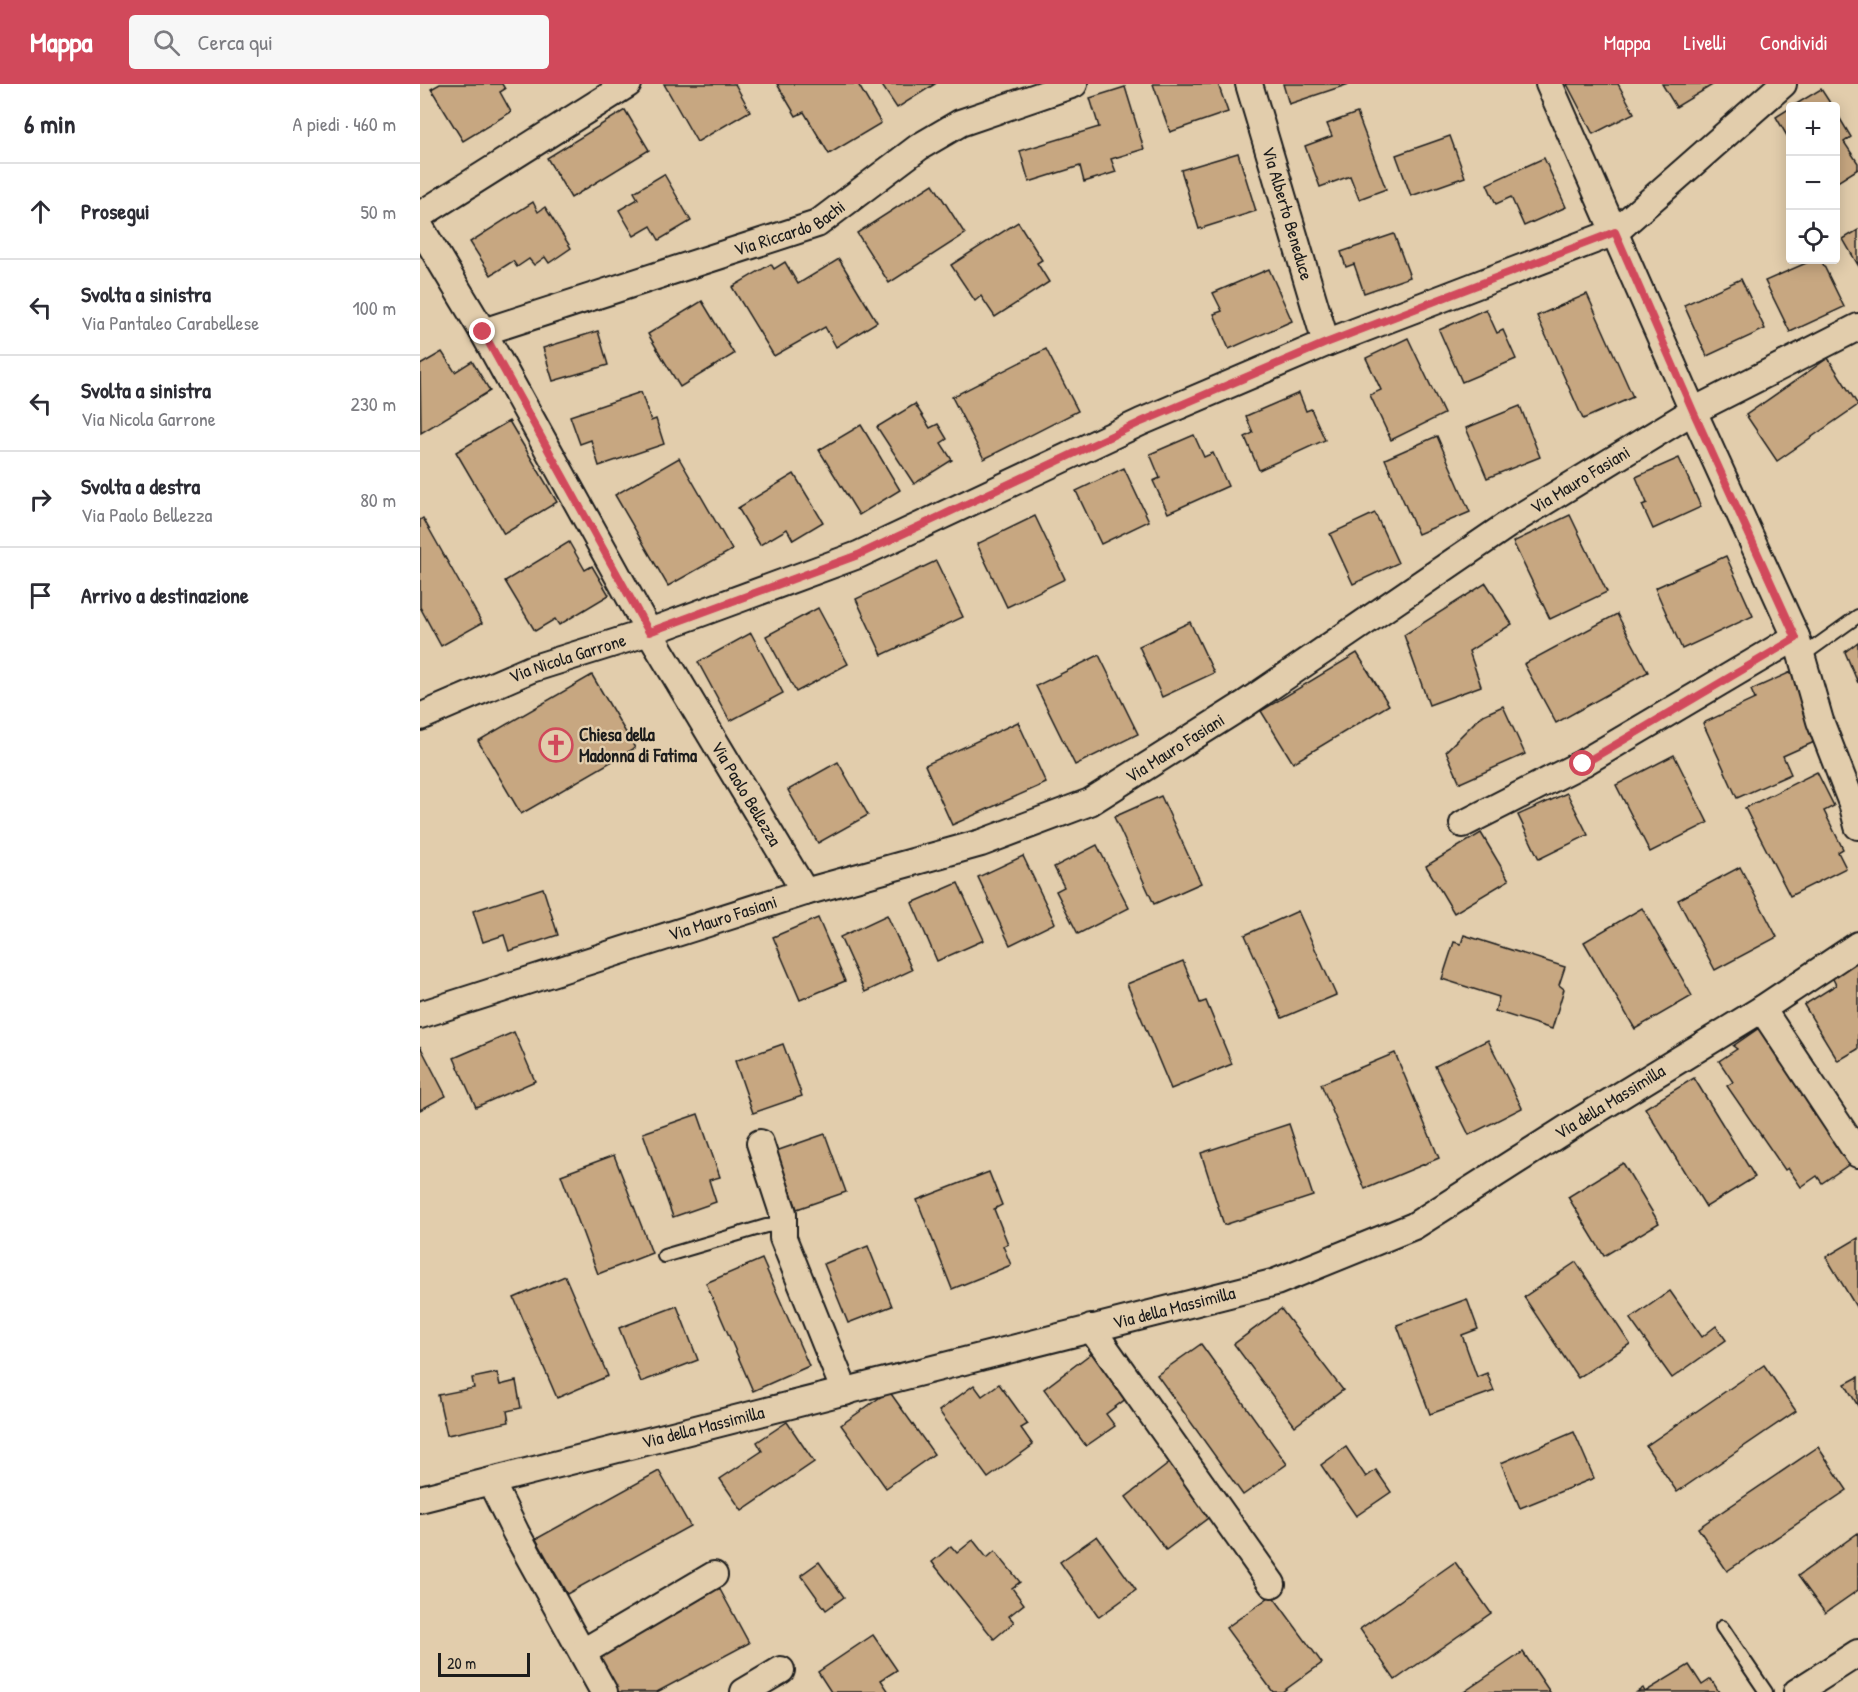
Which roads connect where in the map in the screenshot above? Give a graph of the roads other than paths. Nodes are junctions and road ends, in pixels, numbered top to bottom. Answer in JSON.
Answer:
{"nodes":[{"id":1,"x":628,"y":84,"type":"edge"},
{"id":2,"x":1074,"y":84,"type":"edge"},
{"id":3,"x":1249,"y":84,"type":"edge"},
{"id":4,"x":1549,"y":84,"type":"edge"},
{"id":5,"x":1783,"y":84,"type":"edge"},
{"id":6,"x":420,"y":215,"type":"edge"},
{"id":7,"x":420,"y":226,"type":"edge"},
{"id":8,"x":1615,"y":232,"type":"junction"},
{"id":9,"x":1858,"y":327,"type":"edge"},
{"id":10,"x":483,"y":332,"type":"junction"},
{"id":11,"x":1326,"y":343,"type":"junction"},
{"id":12,"x":1693,"y":411,"type":"junction"},
{"id":13,"x":1858,"y":616,"type":"edge"},
{"id":14,"x":649,"y":632,"type":"junction"},
{"id":15,"x":1799,"y":647,"type":"junction"},
{"id":16,"x":420,"y":717,"type":"edge"},
{"id":17,"x":1463,"y":824,"type":"dead end"},
{"id":18,"x":1858,"y":826,"type":"edge"},
{"id":19,"x":805,"y":892,"type":"junction"},
{"id":20,"x":1858,"y":945,"type":"edge"},
{"id":21,"x":1762,"y":1009,"type":"junction"},
{"id":22,"x":420,"y":1015,"type":"edge"},
{"id":23,"x":760,"y":1143,"type":"dead end"},
{"id":24,"x":1858,"y":1154,"type":"edge"},
{"id":25,"x":783,"y":1225,"type":"junction"},
{"id":26,"x":664,"y":1256,"type":"dead end"},
{"id":27,"x":1091,"y":1328,"type":"junction"},
{"id":28,"x":845,"y":1392,"type":"junction"},
{"id":29,"x":491,"y":1482,"type":"junction"},
{"id":30,"x":420,"y":1499,"type":"edge"},
{"id":31,"x":714,"y":1575,"type":"dead end"},
{"id":32,"x":1272,"y":1584,"type":"dead end"},
{"id":33,"x":1722,"y":1627,"type":"dead end"},
{"id":34,"x":583,"y":1652,"type":"junction"},
{"id":35,"x":1858,"y":1653,"type":"edge"},
{"id":36,"x":781,"y":1671,"type":"dead end"},
{"id":37,"x":604,"y":1692,"type":"edge"},
{"id":38,"x":744,"y":1692,"type":"edge"},
{"id":39,"x":1766,"y":1692,"type":"edge"},
{"id":40,"x":1797,"y":1692,"type":"edge"}],
"edges":[{"from":1,"to":6,"type":"street"},
{"from":2,"to":10,"type":"street","name":"Via Riccardo Bachi"},
{"from":3,"to":11,"type":"street","name":"Via Alberto Beneduce"},
{"from":4,"to":8,"type":"street"},
{"from":5,"to":8,"type":"street"},
{"from":7,"to":10,"type":"street","name":"Via Paolo Bellezza"},
{"from":8,"to":11,"type":"street","name":"Via Nicola Garrone"},
{"from":8,"to":12,"type":"street"},
{"from":9,"to":12,"type":"street","name":"Via Mauro Fasiani"},
{"from":10,"to":14,"type":"street","name":"Via Paolo Bellezza"},
{"from":11,"to":14,"type":"street","name":"Via Nicola Garrone"},
{"from":12,"to":15,"type":"street"},
{"from":12,"to":19,"type":"street","name":"Via Mauro Fasiani"},
{"from":13,"to":15,"type":"lane"},
{"from":14,"to":16,"type":"street","name":"Via Nicola Garrone"},
{"from":14,"to":19,"type":"street","name":"Via Paolo Bellezza"},
{"from":15,"to":17,"type":"street"},
{"from":15,"to":18,"type":"street"},
{"from":19,"to":22,"type":"street","name":"Via Mauro Fasiani"},
{"from":20,"to":21,"type":"street","name":"Via della Massimilla"},
{"from":21,"to":24,"type":"street"},
{"from":21,"to":27,"type":"street","name":"Via della Massimilla"},
{"from":23,"to":25,"type":"street"},
{"from":25,"to":26,"type":"lane"},
{"from":25,"to":28,"type":"street"},
{"from":27,"to":28,"type":"street","name":"Via della Massimilla"},
{"from":27,"to":32,"type":"street"},
{"from":28,"to":29,"type":"street","name":"Via della Massimilla"},
{"from":29,"to":30,"type":"street","name":"Via della Massimilla"},
{"from":29,"to":34,"type":"street"},
{"from":31,"to":34,"type":"street"},
{"from":33,"to":39,"type":"lane"},
{"from":34,"to":37,"type":"street"},
{"from":35,"to":40,"type":"street"},
{"from":36,"to":38,"type":"street"}]}
